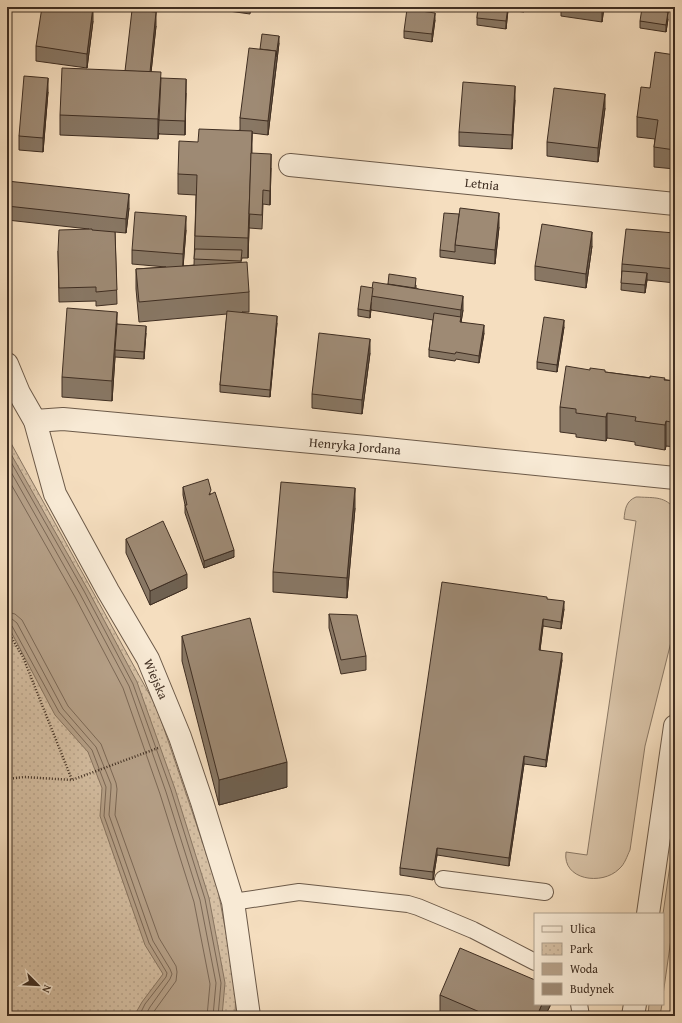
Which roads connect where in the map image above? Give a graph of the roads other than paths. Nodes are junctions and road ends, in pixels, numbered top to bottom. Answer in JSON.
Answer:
{"nodes":[{"id":1,"x":290,"y":165,"type":"dead end"},
{"id":2,"x":675,"y":204,"type":"edge"},
{"id":3,"x":7,"y":364,"type":"edge"},
{"id":4,"x":35,"y":421,"type":"junction"},
{"id":5,"x":675,"y":478,"type":"edge"},
{"id":6,"x":675,"y":726,"type":"edge"},
{"id":7,"x":443,"y":879,"type":"dead end"},
{"id":8,"x":545,"y":892,"type":"dead end"},
{"id":9,"x":233,"y":902,"type":"junction"},
{"id":10,"x":648,"y":913,"type":"edge"},
{"id":11,"x":534,"y":961,"type":"edge"},
{"id":12,"x":579,"y":1005,"type":"edge"},
{"id":13,"x":634,"y":1005,"type":"edge"},
{"id":14,"x":249,"y":1016,"type":"edge"},
{"id":15,"x":581,"y":1016,"type":"edge"},
{"id":16,"x":633,"y":1016,"type":"edge"}],
"edges":[{"from":1,"to":2,"type":"street","name":"Letnia"},
{"from":3,"to":4,"type":"street","name":"Wiejska"},
{"from":4,"to":5,"type":"street","name":"Henryka Jordana"},
{"from":4,"to":9,"type":"street","name":"Wiejska"},
{"from":6,"to":10,"type":"street"},
{"from":7,"to":8,"type":"lane"},
{"from":9,"to":11,"type":"lane"},
{"from":9,"to":14,"type":"street","name":"Wiejska"},
{"from":12,"to":15,"type":"lane"},
{"from":13,"to":16,"type":"street"}]}
